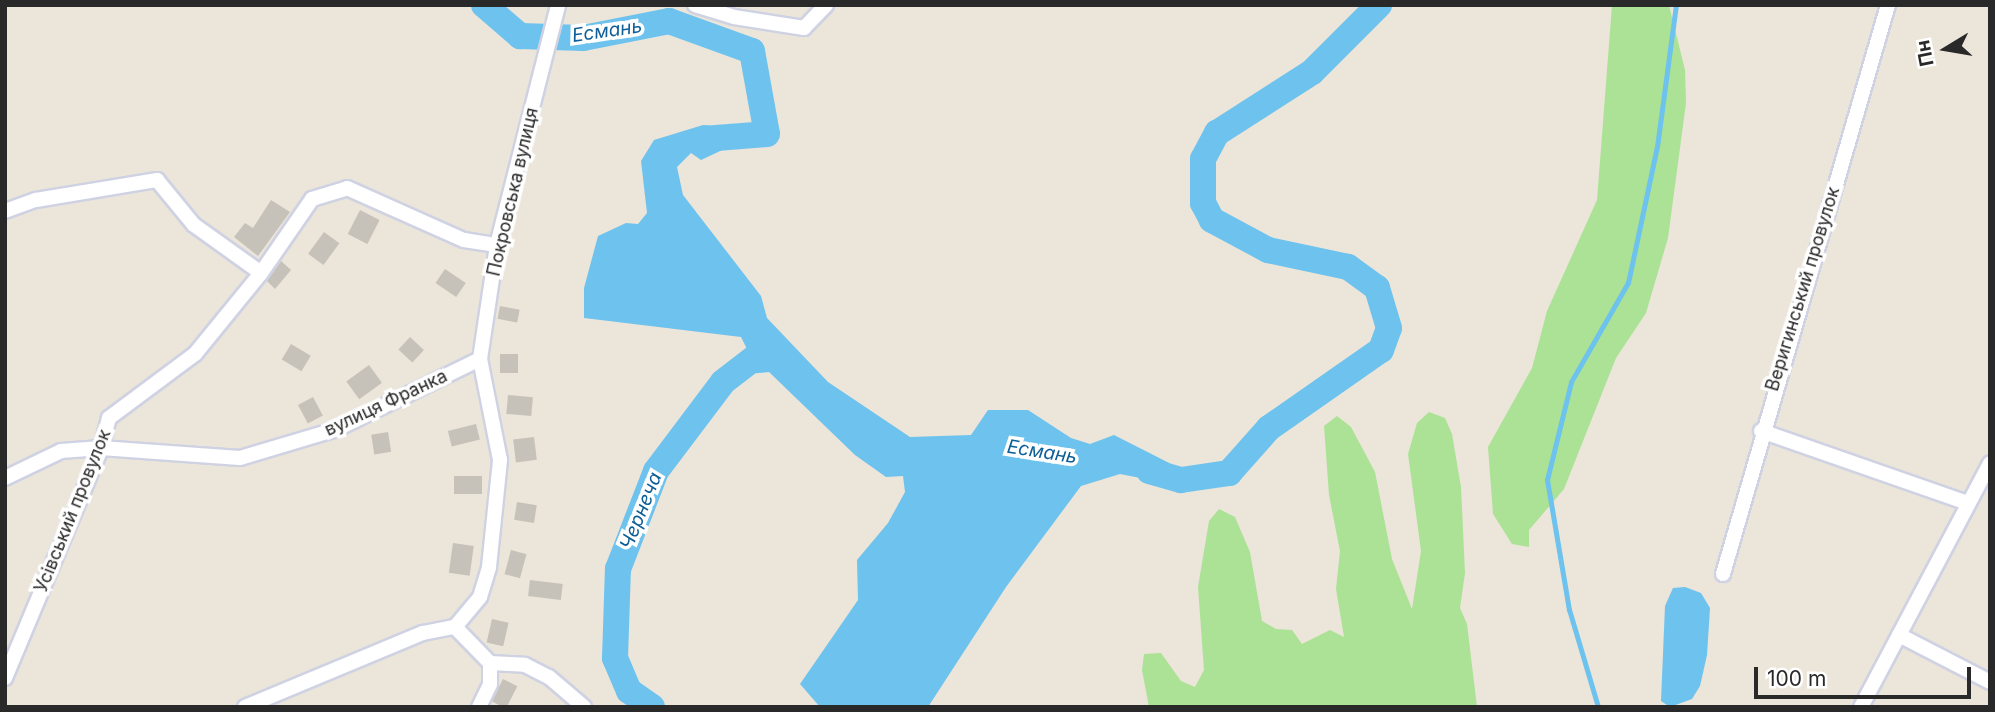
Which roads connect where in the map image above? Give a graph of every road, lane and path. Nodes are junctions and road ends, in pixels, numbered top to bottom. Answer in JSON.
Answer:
{"nodes":[{"id":1,"x":695,"y":5,"type":"edge"},
{"id":2,"x":825,"y":5,"type":"edge"},
{"id":3,"x":1888,"y":5,"type":"edge"},
{"id":4,"x":558,"y":8,"type":"edge"},
{"id":5,"x":5,"y":211,"type":"edge"},
{"id":6,"x":497,"y":244,"type":"junction"},
{"id":7,"x":261,"y":273,"type":"junction"},
{"id":8,"x":480,"y":359,"type":"junction"},
{"id":9,"x":1761,"y":431,"type":"junction"},
{"id":10,"x":102,"y":448,"type":"junction"},
{"id":11,"x":1990,"y":463,"type":"edge"},
{"id":12,"x":5,"y":478,"type":"edge"},
{"id":13,"x":1968,"y":503,"type":"junction"},
{"id":14,"x":1723,"y":574,"type":"dead end"},
{"id":15,"x":455,"y":627,"type":"junction"},
{"id":16,"x":1899,"y":635,"type":"junction"},
{"id":17,"x":490,"y":663,"type":"junction"},
{"id":18,"x":5,"y":678,"type":"edge"},
{"id":19,"x":1990,"y":682,"type":"edge"},
{"id":20,"x":246,"y":707,"type":"edge"},
{"id":21,"x":479,"y":707,"type":"edge"},
{"id":22,"x":584,"y":707,"type":"edge"},
{"id":23,"x":1861,"y":707,"type":"edge"}],
"edges":[{"from":1,"to":2,"type":"street"},
{"from":3,"to":9,"type":"street","name":"Веригинський провулок"},
{"from":4,"to":6,"type":"street","name":"Покровська вулиця"},
{"from":5,"to":7,"type":"street"},
{"from":6,"to":7,"type":"street","name":"Усівський провулок"},
{"from":6,"to":8,"type":"street","name":"Покровська вулиця"},
{"from":7,"to":10,"type":"street","name":"Усівський провулок"},
{"from":8,"to":10,"type":"street","name":"вулиця Франка"},
{"from":8,"to":15,"type":"street","name":"Покровська вулиця"},
{"from":9,"to":13,"type":"street"},
{"from":9,"to":14,"type":"street","name":"Веригинський провулок"},
{"from":10,"to":12,"type":"street","name":"вулиця Франка"},
{"from":10,"to":18,"type":"street","name":"Усівський провулок"},
{"from":11,"to":13,"type":"street"},
{"from":13,"to":16,"type":"street"},
{"from":15,"to":17,"type":"street"},
{"from":15,"to":20,"type":"street"},
{"from":16,"to":19,"type":"street"},
{"from":16,"to":23,"type":"street"},
{"from":17,"to":21,"type":"street"},
{"from":17,"to":22,"type":"street"}]}
